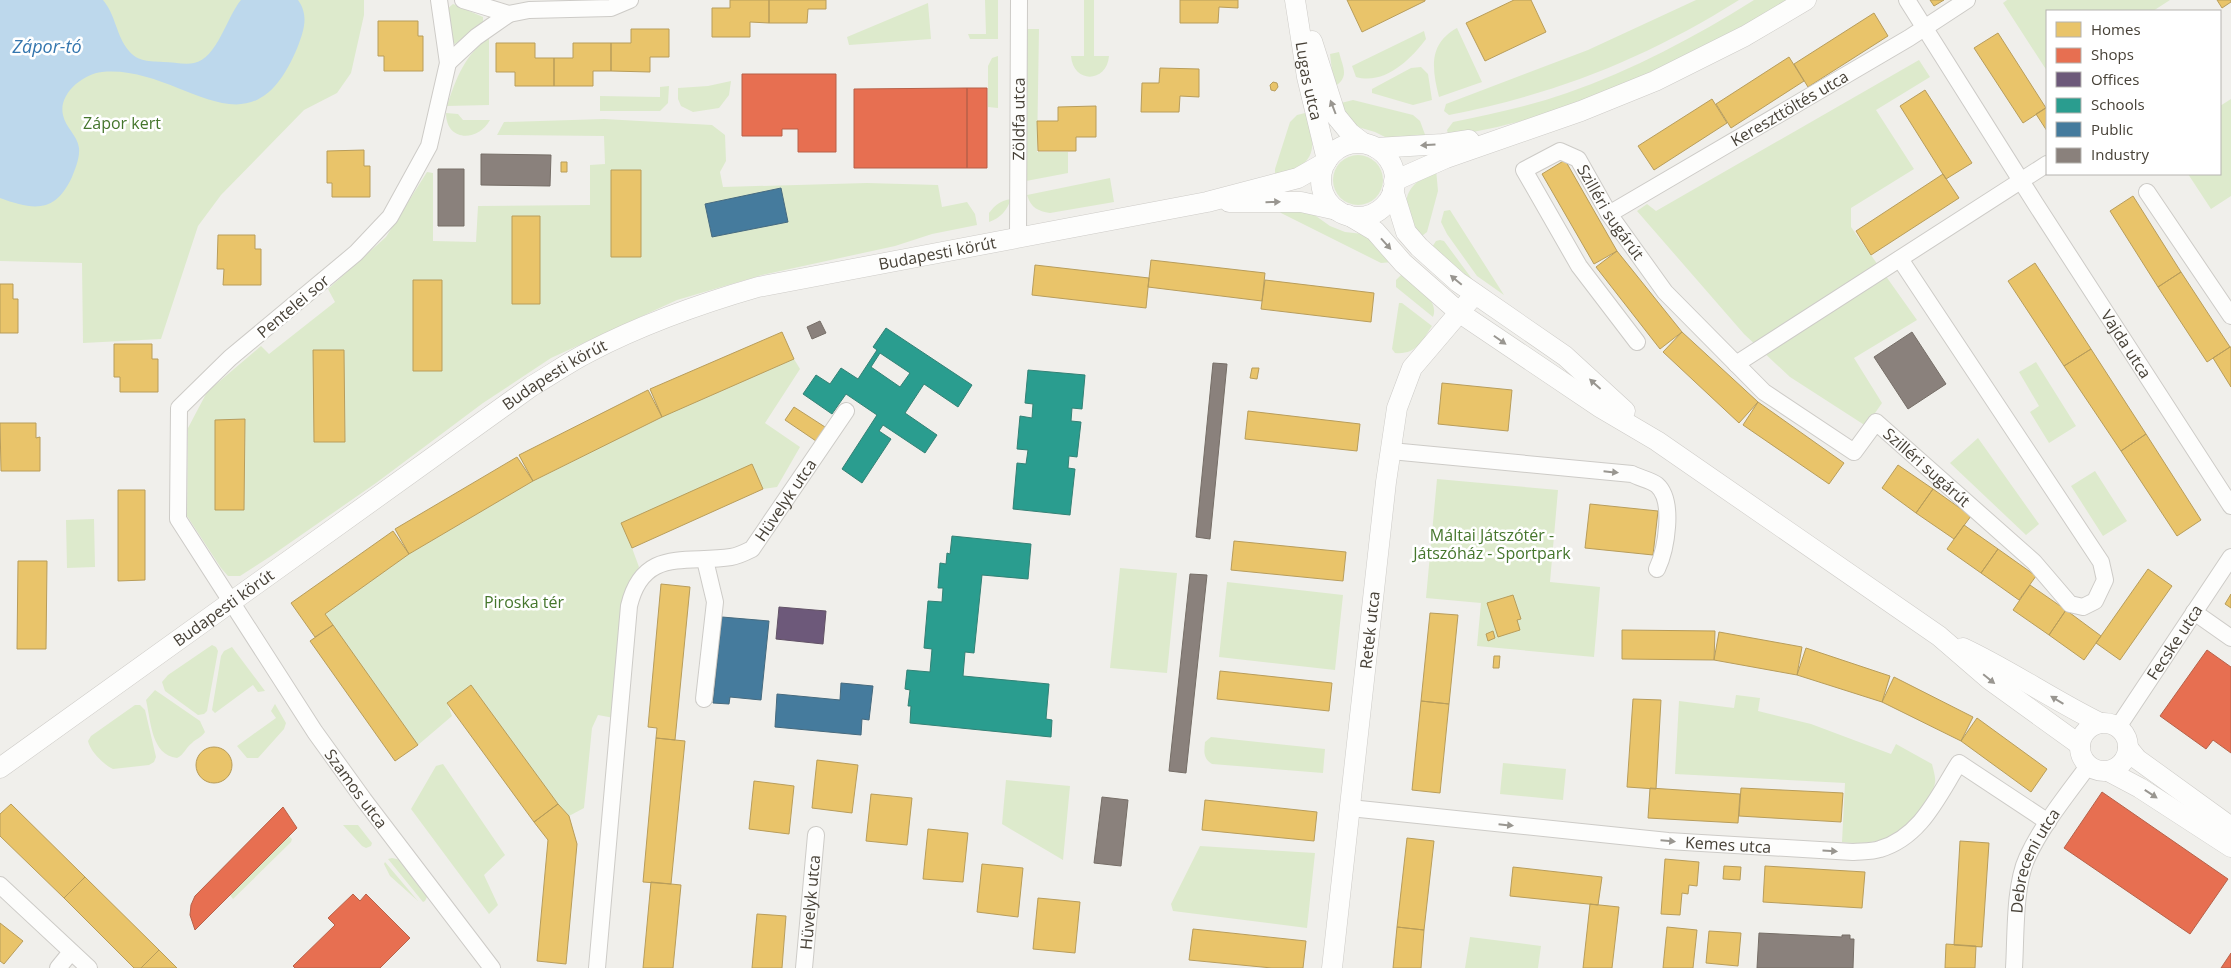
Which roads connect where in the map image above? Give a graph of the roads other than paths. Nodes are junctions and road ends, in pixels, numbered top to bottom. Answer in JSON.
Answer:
{"nodes":[{"id":1,"x":439,"y":0,"type":"edge"},
{"id":2,"x":463,"y":0,"type":"edge"},
{"id":3,"x":630,"y":0,"type":"edge"},
{"id":4,"x":1019,"y":0,"type":"edge"},
{"id":5,"x":1806,"y":0,"type":"edge"},
{"id":6,"x":1907,"y":0,"type":"edge"},
{"id":7,"x":1967,"y":0,"type":"edge"},
{"id":8,"x":1296,"y":1,"type":"edge"},
{"id":9,"x":508,"y":14,"type":"junction"},
{"id":10,"x":1925,"y":28,"type":"junction"},
{"id":11,"x":448,"y":63,"type":"junction"},
{"id":12,"x":1528,"y":129,"type":"junction"},
{"id":13,"x":1370,"y":146,"type":"junction"},
{"id":14,"x":1327,"y":161,"type":"junction"},
{"id":15,"x":2046,"y":165,"type":"edge"},
{"id":16,"x":2021,"y":181,"type":"junction"},
{"id":17,"x":1394,"y":186,"type":"junction"},
{"id":18,"x":2147,"y":192,"type":"dead end"},
{"id":19,"x":1207,"y":202,"type":"junction"},
{"id":20,"x":1342,"y":213,"type":"junction"},
{"id":21,"x":1609,"y":214,"type":"junction"},
{"id":22,"x":1018,"y":238,"type":"junction"},
{"id":23,"x":1900,"y":259,"type":"junction"},
{"id":24,"x":1475,"y":294,"type":"junction"},
{"id":25,"x":1460,"y":313,"type":"junction"},
{"id":26,"x":2231,"y":316,"type":"edge"},
{"id":27,"x":1637,"y":342,"type":"dead end"},
{"id":28,"x":1736,"y":364,"type":"junction"},
{"id":29,"x":846,"y":411,"type":"dead end"},
{"id":30,"x":1657,"y":440,"type":"junction"},
{"id":31,"x":1391,"y":451,"type":"junction"},
{"id":32,"x":2231,"y":506,"type":"edge"},
{"id":33,"x":2231,"y":557,"type":"edge"},
{"id":34,"x":705,"y":560,"type":"junction"},
{"id":35,"x":1657,"y":569,"type":"dead end"},
{"id":36,"x":231,"y":601,"type":"junction"},
{"id":37,"x":2194,"y":612,"type":"junction"},
{"id":38,"x":1939,"y":636,"type":"junction"},
{"id":39,"x":2231,"y":638,"type":"edge"},
{"id":40,"x":704,"y":700,"type":"dead end"},
{"id":41,"x":2109,"y":725,"type":"junction"},
{"id":42,"x":2080,"y":745,"type":"junction"},
{"id":43,"x":2128,"y":748,"type":"junction"},
{"id":44,"x":2088,"y":766,"type":"junction"},
{"id":45,"x":0,"y":768,"type":"edge"},
{"id":46,"x":2108,"y":771,"type":"junction"},
{"id":47,"x":1350,"y":808,"type":"junction"},
{"id":48,"x":2048,"y":822,"type":"junction"},
{"id":49,"x":2231,"y":827,"type":"edge"},
{"id":50,"x":816,"y":835,"type":"dead end"},
{"id":51,"x":2231,"y":846,"type":"edge"},
{"id":52,"x":0,"y":886,"type":"edge"},
{"id":53,"x":72,"y":952,"type":"junction"},
{"id":54,"x":58,"y":968,"type":"edge"},
{"id":55,"x":89,"y":968,"type":"edge"},
{"id":56,"x":492,"y":968,"type":"edge"},
{"id":57,"x":597,"y":968,"type":"edge"},
{"id":58,"x":804,"y":968,"type":"edge"},
{"id":59,"x":1332,"y":968,"type":"edge"},
{"id":60,"x":2014,"y":968,"type":"edge"}],
"edges":[{"from":1,"to":11,"type":"street","name":"Pentelei sor"},
{"from":2,"to":9,"type":"street"},
{"from":3,"to":9,"type":"street"},
{"from":4,"to":22,"type":"street","name":"Zöldfa utca"},
{"from":5,"to":12,"type":"street"},
{"from":6,"to":10,"type":"street","name":"Vajda utca"},
{"from":7,"to":10,"type":"street","name":"Kereszttöltés utca"},
{"from":13,"to":8,"type":"street","name":"Lugas utca","one_way":true},
{"from":8,"to":14,"type":"street","name":"Lugas utca"},
{"from":9,"to":11,"type":"street"},
{"from":10,"to":16,"type":"street","name":"Vajda utca"},
{"from":10,"to":21,"type":"street","name":"Kereszttöltés utca"},
{"from":11,"to":36,"type":"street","name":"Pentelei sor"},
{"from":12,"to":13,"type":"street","one_way":true},
{"from":12,"to":17,"type":"street"},
{"from":13,"to":14,"type":"street"},
{"from":13,"to":17,"type":"street"},
{"from":14,"to":19,"type":"street","name":"Budapesti körút"},
{"from":14,"to":20,"type":"street"},
{"from":15,"to":16,"type":"street"},
{"from":16,"to":23,"type":"street"},
{"from":16,"to":32,"type":"street","name":"Vajda utca"},
{"from":17,"to":20,"type":"street"},
{"from":24,"to":17,"type":"street","one_way":true},
{"from":18,"to":26,"type":"street"},
{"from":19,"to":20,"type":"street","name":"Budapesti körút","one_way":true},
{"from":19,"to":22,"type":"street","name":"Budapesti körút"},
{"from":20,"to":25,"type":"street","one_way":true},
{"from":21,"to":27,"type":"street","name":"Szilléri sugárút"},
{"from":21,"to":28,"type":"street","name":"Szilléri sugárút"},
{"from":22,"to":36,"type":"street","name":"Budapesti körút"},
{"from":23,"to":28,"type":"street"},
{"from":23,"to":28,"type":"street","name":"Szilléri sugárút"},
{"from":24,"to":25,"type":"street","name":"Retek utca"},
{"from":30,"to":24,"type":"street","one_way":true},
{"from":25,"to":30,"type":"street","one_way":true},
{"from":25,"to":31,"type":"street","name":"Retek utca"},
{"from":29,"to":34,"type":"street","name":"Hüvelyk utca"},
{"from":30,"to":38,"type":"street"},
{"from":31,"to":35,"type":"street","one_way":true},
{"from":31,"to":47,"type":"street","name":"Retek utca"},
{"from":33,"to":37,"type":"street","name":"Fecske utca"},
{"from":34,"to":40,"type":"street"},
{"from":34,"to":57,"type":"street","name":"Hüvelyk utca"},
{"from":36,"to":45,"type":"street","name":"Budapesti körút"},
{"from":36,"to":56,"type":"street","name":"Szamos utca"},
{"from":37,"to":39,"type":"street"},
{"from":37,"to":41,"type":"street","name":"Fecske utca"},
{"from":41,"to":38,"type":"street","one_way":true},
{"from":38,"to":42,"type":"street","one_way":true},
{"from":41,"to":42,"type":"street"},
{"from":41,"to":43,"type":"street"},
{"from":42,"to":44,"type":"street"},
{"from":43,"to":46,"type":"street"},
{"from":43,"to":49,"type":"street"},
{"from":44,"to":46,"type":"street"},
{"from":44,"to":48,"type":"street","name":"Debreceni utca"},
{"from":46,"to":51,"type":"street","one_way":true},
{"from":47,"to":48,"type":"street","name":"Kemes utca","one_way":true},
{"from":47,"to":59,"type":"street","name":"Retek utca"},
{"from":48,"to":60,"type":"street","name":"Debreceni utca"},
{"from":50,"to":58,"type":"street","name":"Hüvelyk utca"},
{"from":52,"to":53,"type":"street"},
{"from":53,"to":54,"type":"street"},
{"from":53,"to":55,"type":"street"}]}
